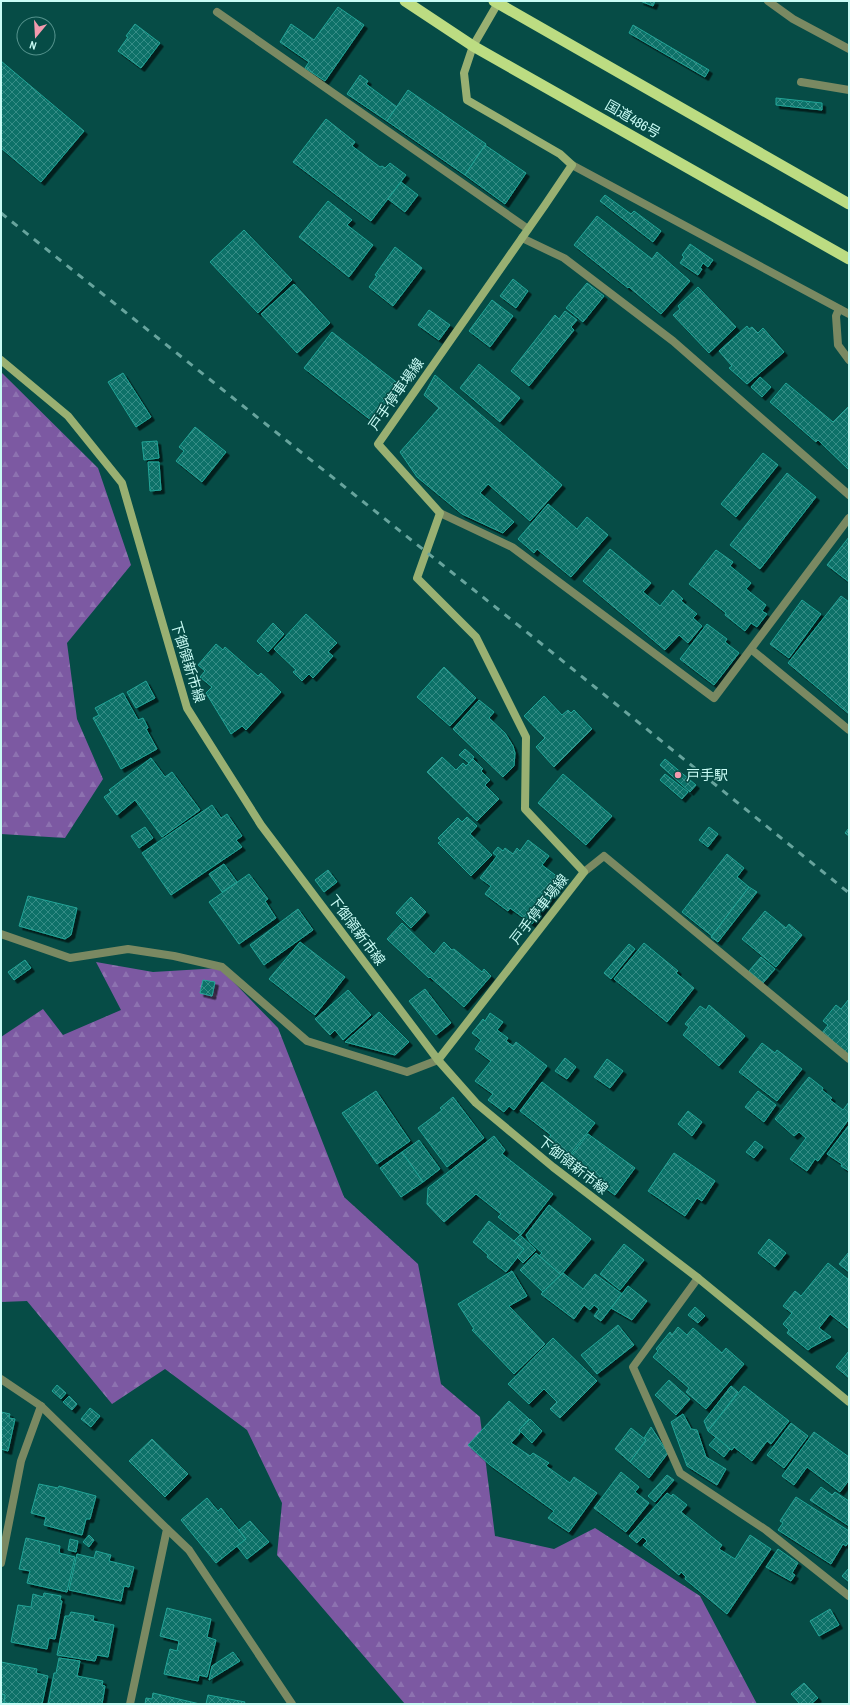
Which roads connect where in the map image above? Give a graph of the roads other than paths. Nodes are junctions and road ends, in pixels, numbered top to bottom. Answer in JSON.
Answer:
{"nodes":[{"id":1,"x":404,"y":1,"type":"edge"},
{"id":2,"x":768,"y":1,"type":"edge"},
{"id":3,"x":496,"y":2,"type":"edge"},
{"id":4,"x":217,"y":12,"type":"dead end"},
{"id":5,"x":473,"y":46,"type":"junction"},
{"id":6,"x":849,"y":49,"type":"edge"},
{"id":7,"x":801,"y":82,"type":"dead end"},
{"id":8,"x":849,"y":90,"type":"edge"},
{"id":9,"x":572,"y":165,"type":"junction"},
{"id":10,"x":849,"y":204,"type":"edge"},
{"id":11,"x":528,"y":229,"type":"junction"},
{"id":12,"x":522,"y":238,"type":"junction"},
{"id":13,"x":849,"y":259,"type":"edge"},
{"id":14,"x":839,"y":309,"type":"junction"},
{"id":15,"x":849,"y":314,"type":"edge"},
{"id":16,"x":1,"y":360,"type":"edge"},
{"id":17,"x":849,"y":360,"type":"edge"},
{"id":18,"x":849,"y":495,"type":"edge"},
{"id":19,"x":440,"y":514,"type":"junction"},
{"id":20,"x":849,"y":518,"type":"edge"},
{"id":21,"x":752,"y":650,"type":"junction"},
{"id":22,"x":849,"y":730,"type":"edge"},
{"id":23,"x":584,"y":872,"type":"junction"},
{"id":24,"x":1,"y":934,"type":"edge"},
{"id":25,"x":849,"y":1059,"type":"edge"},
{"id":26,"x":438,"y":1060,"type":"junction"},
{"id":27,"x":698,"y":1278,"type":"junction"},
{"id":28,"x":1,"y":1380,"type":"edge"},
{"id":29,"x":849,"y":1402,"type":"edge"},
{"id":30,"x":41,"y":1406,"type":"junction"},
{"id":31,"x":167,"y":1529,"type":"junction"},
{"id":32,"x":1,"y":1563,"type":"edge"},
{"id":33,"x":849,"y":1596,"type":"edge"},
{"id":34,"x":130,"y":1704,"type":"edge"},
{"id":35,"x":292,"y":1704,"type":"edge"}],
"edges":[{"from":1,"to":5,"type":"highway","name":"国道486号"},
{"from":2,"to":6,"type":"street"},
{"from":3,"to":5,"type":"main road"},
{"from":3,"to":10,"type":"highway"},
{"from":4,"to":11,"type":"street"},
{"from":5,"to":9,"type":"main road"},
{"from":5,"to":13,"type":"highway","name":"国道486号"},
{"from":7,"to":8,"type":"street"},
{"from":9,"to":11,"type":"main road","name":"戸手停車場線"},
{"from":9,"to":14,"type":"street"},
{"from":11,"to":12,"type":"main road","name":"戸手停車場線"},
{"from":12,"to":18,"type":"street"},
{"from":12,"to":19,"type":"main road","name":"戸手停車場線"},
{"from":14,"to":15,"type":"street"},
{"from":14,"to":17,"type":"street"},
{"from":16,"to":26,"type":"main road","name":"下御領新市線"},
{"from":19,"to":21,"type":"street"},
{"from":19,"to":23,"type":"main road","name":"戸手停車場線"},
{"from":20,"to":21,"type":"street"},
{"from":21,"to":22,"type":"street"},
{"from":23,"to":25,"type":"street"},
{"from":23,"to":26,"type":"main road","name":"戸手停車場線"},
{"from":24,"to":26,"type":"street"},
{"from":26,"to":27,"type":"main road","name":"下御領新市線"},
{"from":27,"to":29,"type":"main road","name":"下御領新市線"},
{"from":27,"to":33,"type":"street"},
{"from":28,"to":30,"type":"street"},
{"from":30,"to":31,"type":"street"},
{"from":30,"to":32,"type":"street"},
{"from":31,"to":34,"type":"street"},
{"from":31,"to":35,"type":"street"}]}
